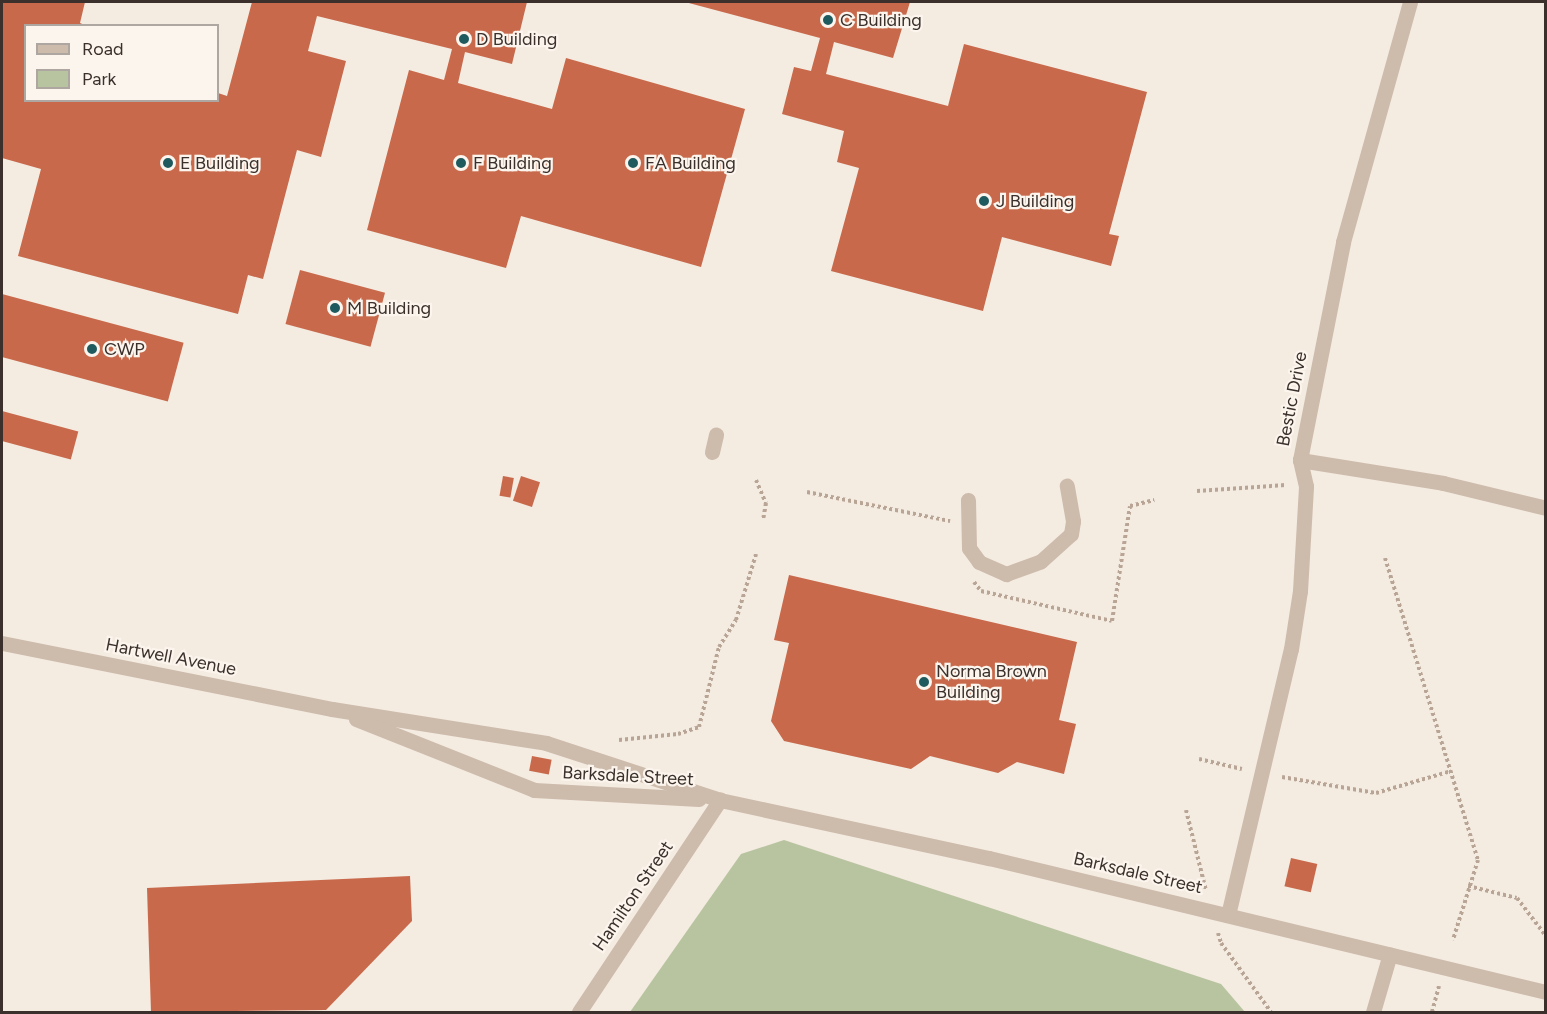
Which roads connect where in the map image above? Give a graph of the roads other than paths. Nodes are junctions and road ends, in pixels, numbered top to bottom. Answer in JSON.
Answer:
{"nodes":[{"id":1,"x":1410,"y":2,"type":"edge"},
{"id":2,"x":716,"y":434,"type":"dead end"},
{"id":3,"x":712,"y":452,"type":"dead end"},
{"id":4,"x":1300,"y":460,"type":"junction"},
{"id":5,"x":1067,"y":486,"type":"dead end"},
{"id":6,"x":968,"y":500,"type":"dead end"},
{"id":7,"x":1545,"y":508,"type":"edge"},
{"id":8,"x":2,"y":643,"type":"edge"},
{"id":9,"x":332,"y":709,"type":"junction"},
{"id":10,"x":546,"y":743,"type":"joint"},
{"id":11,"x":534,"y":790,"type":"joint"},
{"id":12,"x":720,"y":800,"type":"junction"},
{"id":13,"x":1228,"y":915,"type":"junction"},
{"id":14,"x":1390,"y":954,"type":"junction"},
{"id":15,"x":1545,"y":992,"type":"edge"},
{"id":16,"x":579,"y":1012,"type":"edge"},
{"id":17,"x":1373,"y":1012,"type":"edge"}],
"edges":[{"from":1,"to":4,"type":"street","name":"Bestic Drive"},
{"from":2,"to":3,"type":"street"},
{"from":4,"to":7,"type":"street"},
{"from":4,"to":13,"type":"street","name":"Bestic Drive"},
{"from":5,"to":6,"type":"street"},
{"from":8,"to":9,"type":"street","name":"Hartwell Avenue"},
{"from":9,"to":10,"type":"street","name":"Hartwell Avenue"},
{"from":9,"to":11,"type":"street","name":"Hartwell Avenue"},
{"from":10,"to":12,"type":"street","name":"Barksdale Street"},
{"from":11,"to":12,"type":"street","name":"Barksdale Street"},
{"from":12,"to":13,"type":"street","name":"Barksdale Street"},
{"from":12,"to":16,"type":"street","name":"Hamilton Street"},
{"from":13,"to":14,"type":"street","name":"Barksdale Street"},
{"from":14,"to":15,"type":"street","name":"Barksdale Street"},
{"from":14,"to":17,"type":"street"}]}
